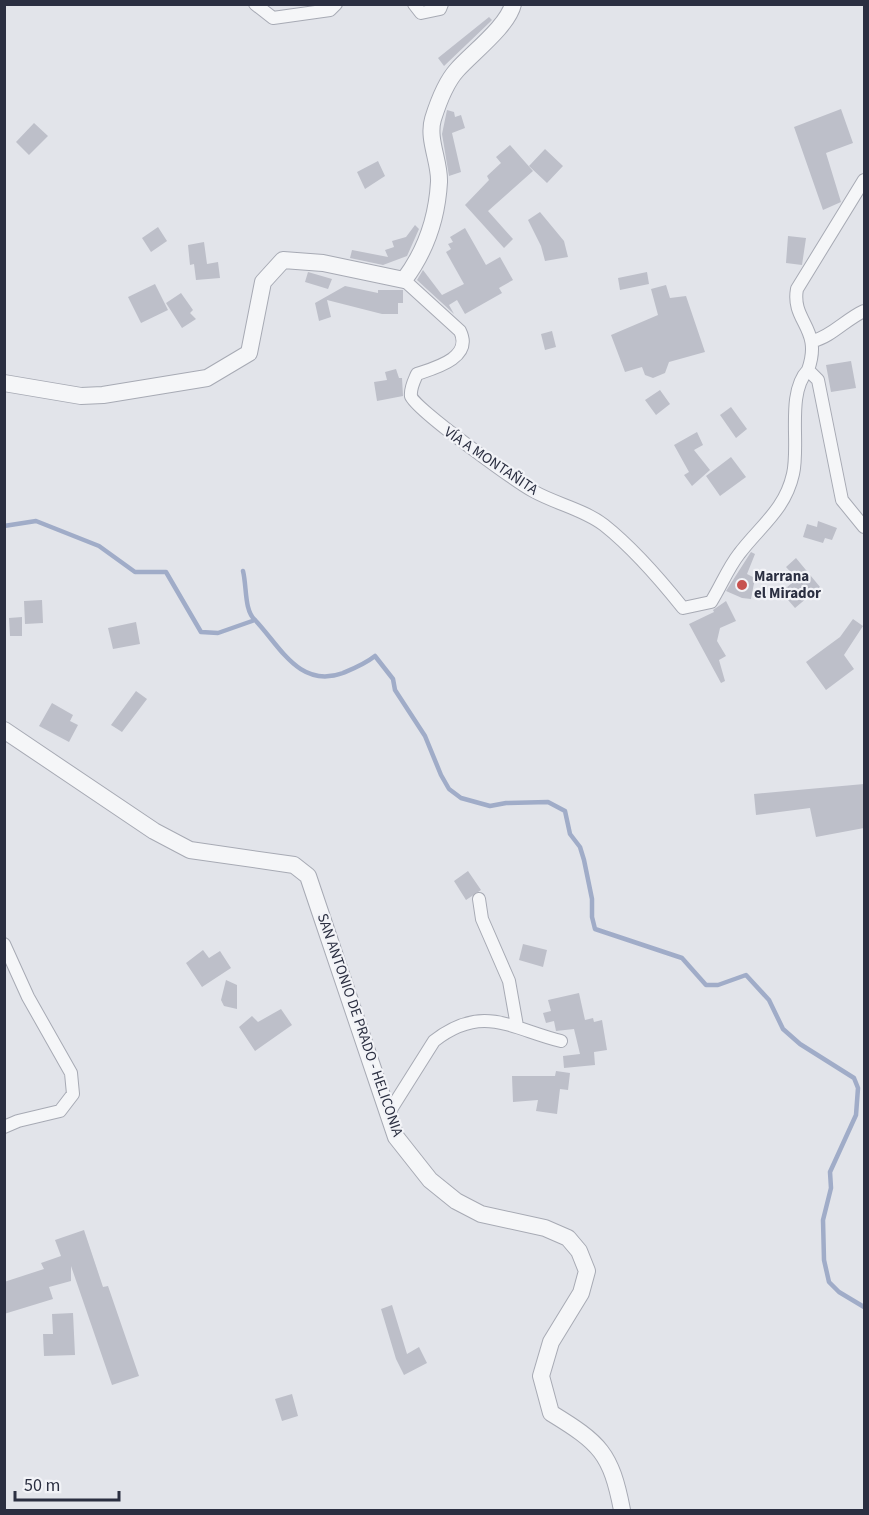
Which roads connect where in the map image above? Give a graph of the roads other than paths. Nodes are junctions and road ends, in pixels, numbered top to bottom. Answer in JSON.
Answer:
{"nodes":[{"id":1,"x":255,"y":4,"type":"edge"},
{"id":2,"x":336,"y":4,"type":"edge"},
{"id":3,"x":414,"y":4,"type":"edge"},
{"id":4,"x":442,"y":4,"type":"edge"},
{"id":5,"x":513,"y":4,"type":"edge"},
{"id":6,"x":864,"y":180,"type":"edge"},
{"id":7,"x":404,"y":279,"type":"junction"},
{"id":8,"x":864,"y":311,"type":"edge"},
{"id":9,"x":813,"y":341,"type":"junction"},
{"id":10,"x":808,"y":370,"type":"junction"},
{"id":11,"x":4,"y":383,"type":"edge"},
{"id":12,"x":864,"y":526,"type":"edge"},
{"id":13,"x":4,"y":730,"type":"edge"},
{"id":14,"x":479,"y":899,"type":"dead end"},
{"id":15,"x":4,"y":944,"type":"edge"},
{"id":16,"x":517,"y":1026,"type":"junction"},
{"id":17,"x":561,"y":1041,"type":"dead end"},
{"id":18,"x":388,"y":1114,"type":"junction"},
{"id":19,"x":4,"y":1127,"type":"edge"},
{"id":20,"x":622,"y":1510,"type":"edge"}],
"edges":[{"from":1,"to":2,"type":"street"},
{"from":3,"to":4,"type":"street"},
{"from":5,"to":7,"type":"street"},
{"from":6,"to":9,"type":"street"},
{"from":7,"to":10,"type":"street","name":"VÍA A MONTAÑITA"},
{"from":7,"to":11,"type":"street"},
{"from":8,"to":9,"type":"street"},
{"from":9,"to":10,"type":"street"},
{"from":10,"to":12,"type":"street"},
{"from":13,"to":18,"type":"street","name":"SAN ANTONIO DE PRADO - HELICONIA"},
{"from":14,"to":16,"type":"street"},
{"from":15,"to":19,"type":"street"},
{"from":16,"to":17,"type":"street"},
{"from":16,"to":18,"type":"street"},
{"from":18,"to":20,"type":"street","name":"SAN ANTONIO DE PRADO - HELICONIA"}]}
